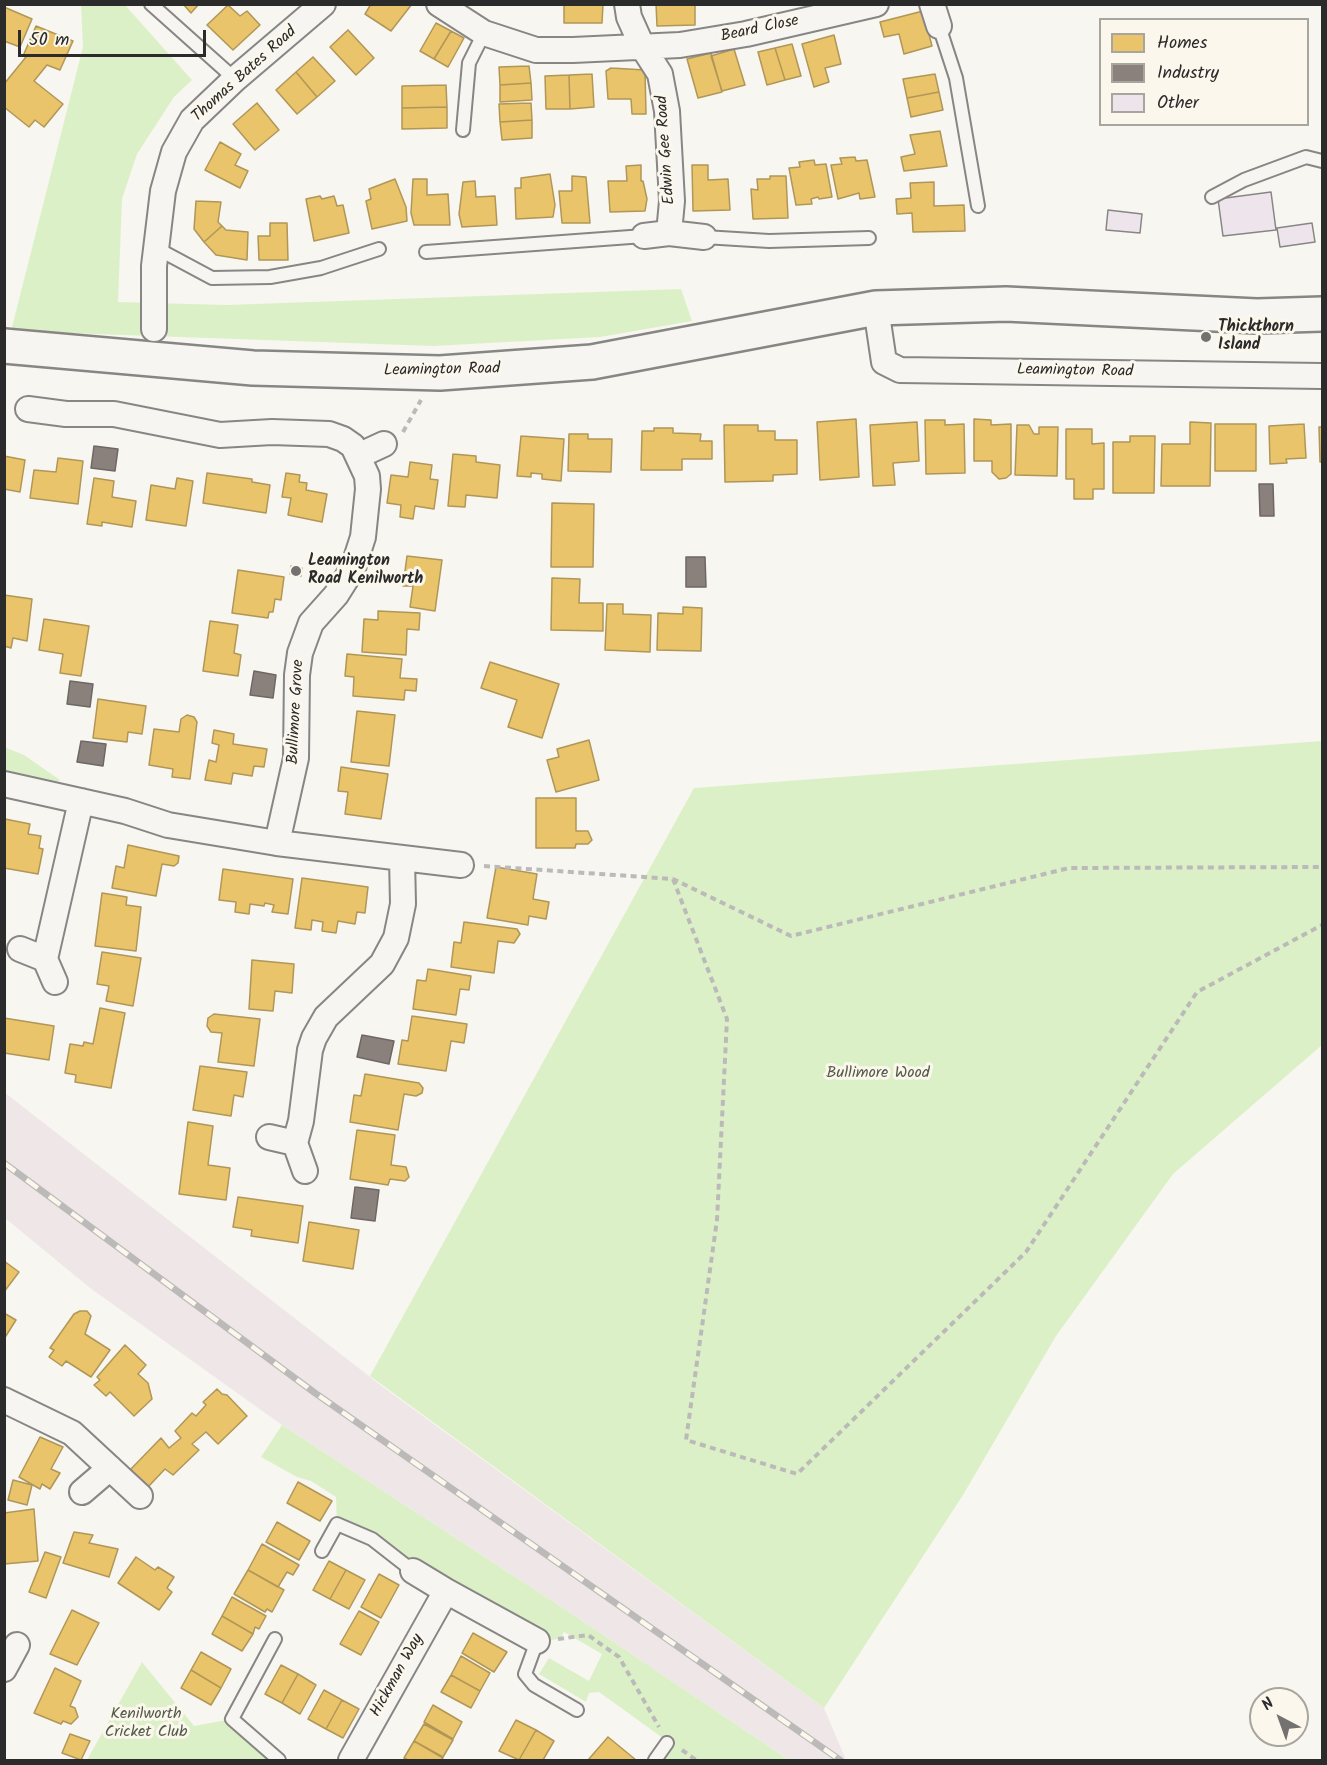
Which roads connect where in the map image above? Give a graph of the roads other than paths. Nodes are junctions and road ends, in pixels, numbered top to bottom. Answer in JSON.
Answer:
{"nodes":[{"id":1,"x":151,"y":4,"type":"edge"},
{"id":2,"x":323,"y":4,"type":"edge"},
{"id":3,"x":440,"y":4,"type":"edge"},
{"id":4,"x":627,"y":4,"type":"edge"},
{"id":5,"x":876,"y":4,"type":"edge"},
{"id":6,"x":936,"y":16,"type":"edge"},
{"id":7,"x":484,"y":33,"type":"junction"},
{"id":8,"x":642,"y":46,"type":"junction"},
{"id":9,"x":235,"y":79,"type":"junction"},
{"id":10,"x":463,"y":130,"type":"dead end"},
{"id":11,"x":1323,"y":161,"type":"edge"},
{"id":12,"x":1212,"y":197,"type":"dead end"},
{"id":13,"x":978,"y":207,"type":"dead end"},
{"id":14,"x":669,"y":233,"type":"junction"},
{"id":15,"x":644,"y":236,"type":"joint"},
{"id":16,"x":704,"y":237,"type":"joint"},
{"id":17,"x":868,"y":238,"type":"dead end"},
{"id":18,"x":156,"y":248,"type":"junction"},
{"id":19,"x":379,"y":249,"type":"dead end"},
{"id":20,"x":426,"y":252,"type":"dead end"},
{"id":21,"x":876,"y":308,"type":"junction"},
{"id":22,"x":1323,"y":314,"type":"edge"},
{"id":23,"x":154,"y":329,"type":"junction"},
{"id":24,"x":4,"y":346,"type":"edge"},
{"id":25,"x":118,"y":357,"type":"junction"},
{"id":26,"x":187,"y":362,"type":"junction"},
{"id":27,"x":1323,"y":376,"type":"edge"},
{"id":28,"x":28,"y":409,"type":"dead end"},
{"id":29,"x":392,"y":441,"type":"road end"},
{"id":30,"x":358,"y":456,"type":"junction"},
{"id":31,"x":4,"y":784,"type":"edge"},
{"id":32,"x":81,"y":801,"type":"junction"},
{"id":33,"x":277,"y":843,"type":"junction"},
{"id":34,"x":402,"y":858,"type":"junction"},
{"id":35,"x":461,"y":864,"type":"road end"},
{"id":36,"x":20,"y":948,"type":"dead end"},
{"id":37,"x":45,"y":959,"type":"junction"},
{"id":38,"x":54,"y":982,"type":"dead end"},
{"id":39,"x":268,"y":1137,"type":"dead end"},
{"id":40,"x":295,"y":1143,"type":"junction"},
{"id":41,"x":305,"y":1171,"type":"dead end"},
{"id":42,"x":4,"y":1400,"type":"edge"},
{"id":43,"x":110,"y":1468,"type":"junction"},
{"id":44,"x":82,"y":1492,"type":"dead end"},
{"id":45,"x":140,"y":1496,"type":"dead end"},
{"id":46,"x":322,"y":1551,"type":"dead end"},
{"id":47,"x":413,"y":1570,"type":"joint"},
{"id":48,"x":446,"y":1590,"type":"junction"},
{"id":49,"x":275,"y":1639,"type":"dead end"},
{"id":50,"x":537,"y":1641,"type":"joint"},
{"id":51,"x":17,"y":1645,"type":"dead end"},
{"id":52,"x":4,"y":1669,"type":"edge"},
{"id":53,"x":577,"y":1710,"type":"dead end"},
{"id":54,"x":667,"y":1743,"type":"road end"},
{"id":55,"x":279,"y":1761,"type":"edge"},
{"id":56,"x":351,"y":1761,"type":"edge"},
{"id":57,"x":655,"y":1761,"type":"edge"}],
"edges":[{"from":1,"to":9,"type":"lane"},
{"from":2,"to":9,"type":"street","name":"Thomas Bates Road"},
{"from":3,"to":7,"type":"street","name":"Beard Close"},
{"from":4,"to":8,"type":"street","name":"Edwin Gee Road"},
{"from":5,"to":8,"type":"street","name":"Beard Close"},
{"from":6,"to":13,"type":"lane"},
{"from":7,"to":8,"type":"street","name":"Beard Close"},
{"from":7,"to":10,"type":"lane"},
{"from":8,"to":14,"type":"street","name":"Edwin Gee Road"},
{"from":9,"to":18,"type":"street","name":"Thomas Bates Road"},
{"from":11,"to":12,"type":"lane"},
{"from":14,"to":15,"type":"street"},
{"from":14,"to":16,"type":"street"},
{"from":15,"to":20,"type":"lane"},
{"from":16,"to":17,"type":"lane"},
{"from":18,"to":19,"type":"lane"},
{"from":18,"to":23,"type":"street","name":"Thomas Bates Road"},
{"from":21,"to":22,"type":"main road","name":"Leamington Road"},
{"from":21,"to":26,"type":"main road","name":"Leamington Road"},
{"from":21,"to":27,"type":"street","name":"Leamington Road"},
{"from":23,"to":25,"type":"street"},
{"from":23,"to":26,"type":"street"},
{"from":24,"to":25,"type":"main road","name":"Leamington Road"},
{"from":25,"to":26,"type":"main road","name":"Leamington Road"},
{"from":28,"to":30,"type":"street","name":"Bullimore Grove"},
{"from":29,"to":30,"type":"street"},
{"from":30,"to":33,"type":"street","name":"Bullimore Grove"},
{"from":31,"to":32,"type":"street"},
{"from":32,"to":33,"type":"street"},
{"from":32,"to":37,"type":"street"},
{"from":33,"to":34,"type":"street"},
{"from":34,"to":35,"type":"street"},
{"from":34,"to":40,"type":"street"},
{"from":36,"to":37,"type":"street"},
{"from":37,"to":38,"type":"street"},
{"from":39,"to":40,"type":"street"},
{"from":40,"to":41,"type":"street"},
{"from":42,"to":43,"type":"street"},
{"from":43,"to":44,"type":"street"},
{"from":43,"to":45,"type":"street"},
{"from":46,"to":47,"type":"lane"},
{"from":47,"to":48,"type":"street"},
{"from":48,"to":50,"type":"street"},
{"from":48,"to":56,"type":"street","name":"Hickman Way"},
{"from":49,"to":55,"type":"lane"},
{"from":50,"to":53,"type":"lane"},
{"from":51,"to":52,"type":"street"},
{"from":54,"to":57,"type":"lane"}]}
